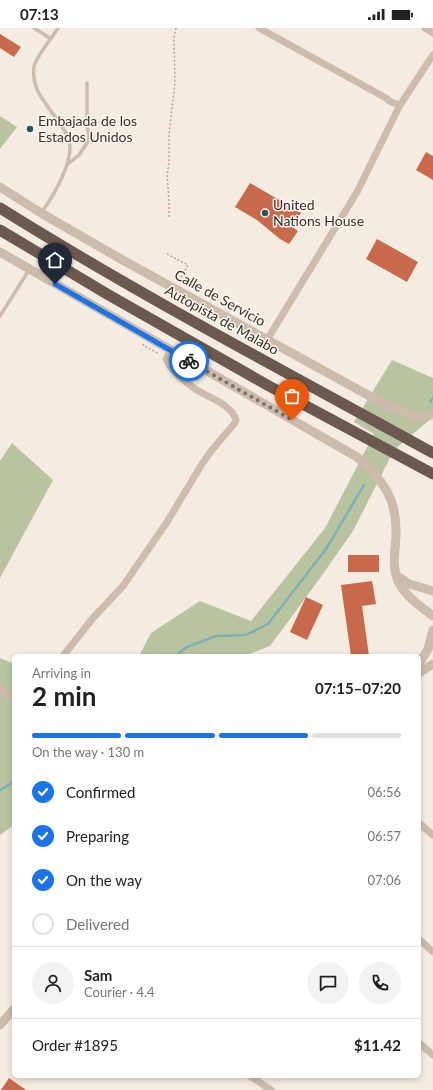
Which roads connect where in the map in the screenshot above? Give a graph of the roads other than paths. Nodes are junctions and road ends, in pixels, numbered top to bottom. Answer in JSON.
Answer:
{"nodes":[{"id":1,"x":34,"y":28,"type":"edge"},
{"id":2,"x":58,"y":28,"type":"edge"},
{"id":3,"x":259,"y":28,"type":"edge"},
{"id":4,"x":425,"y":28,"type":"edge"},
{"id":5,"x":433,"y":33,"type":"edge"},
{"id":6,"x":51,"y":39,"type":"junction"},
{"id":7,"x":433,"y":54,"type":"edge"},
{"id":8,"x":87,"y":83,"type":"dead end"},
{"id":9,"x":400,"y":105,"type":"junction"},
{"id":10,"x":67,"y":165,"type":"junction"},
{"id":11,"x":0,"y":187,"type":"edge"},
{"id":12,"x":0,"y":208,"type":"edge"},
{"id":13,"x":41,"y":213,"type":"junction"},
{"id":14,"x":0,"y":230,"type":"edge"},
{"id":15,"x":0,"y":252,"type":"edge"},
{"id":16,"x":29,"y":270,"type":"junction"},
{"id":17,"x":0,"y":316,"type":"edge"},
{"id":18,"x":267,"y":340,"type":"junction"},
{"id":19,"x":171,"y":350,"type":"junction"},
{"id":20,"x":433,"y":415,"type":"edge"},
{"id":21,"x":433,"y":453,"type":"edge"},
{"id":22,"x":433,"y":474,"type":"edge"},
{"id":23,"x":396,"y":575,"type":"junction"},
{"id":24,"x":433,"y":591,"type":"edge"},
{"id":25,"x":433,"y":616,"type":"edge"},
{"id":26,"x":433,"y":630,"type":"edge"},
{"id":27,"x":65,"y":654,"type":"edge"},
{"id":28,"x":421,"y":661,"type":"edge"},
{"id":29,"x":433,"y":664,"type":"edge"},
{"id":30,"x":421,"y":672,"type":"edge"},
{"id":31,"x":0,"y":687,"type":"edge"},
{"id":32,"x":12,"y":700,"type":"edge"},
{"id":33,"x":421,"y":825,"type":"edge"},
{"id":34,"x":433,"y":835,"type":"edge"},
{"id":35,"x":421,"y":941,"type":"edge"},
{"id":36,"x":433,"y":952,"type":"edge"},
{"id":37,"x":12,"y":1011,"type":"edge"},
{"id":38,"x":0,"y":1024,"type":"edge"},
{"id":39,"x":421,"y":1045,"type":"edge"},
{"id":40,"x":433,"y":1055,"type":"edge"},
{"id":41,"x":253,"y":1078,"type":"edge"},
{"id":42,"x":271,"y":1090,"type":"edge"}],
"edges":[{"from":1,"to":6,"type":"lane"},
{"from":2,"to":6,"type":"lane"},
{"from":3,"to":9,"type":"street"},
{"from":4,"to":5,"type":"street"},
{"from":6,"to":10,"type":"lane"},
{"from":7,"to":9,"type":"street"},
{"from":8,"to":10,"type":"lane"},
{"from":9,"to":18,"type":"street"},
{"from":10,"to":13,"type":"lane"},
{"from":11,"to":13,"type":"street","name":"Calle de Servicio"},
{"from":12,"to":21,"type":"highway","name":"Autopista de Malabo"},
{"from":13,"to":18,"type":"street","name":"Calle de Servicio"},
{"from":14,"to":22,"type":"highway"},
{"from":15,"to":16,"type":"street"},
{"from":16,"to":17,"type":"lane"},
{"from":16,"to":19,"type":"street"},
{"from":18,"to":20,"type":"street","name":"Calle de Servicio"},
{"from":19,"to":23,"type":"street"},
{"from":19,"to":27,"type":"street"},
{"from":23,"to":24,"type":"street"},
{"from":23,"to":25,"type":"street"},
{"from":26,"to":28,"type":"street"},
{"from":29,"to":30,"type":"street"},
{"from":31,"to":32,"type":"street"},
{"from":33,"to":34,"type":"street"},
{"from":35,"to":36,"type":"street"},
{"from":37,"to":38,"type":"street"},
{"from":39,"to":40,"type":"street"},
{"from":41,"to":42,"type":"street"}]}
